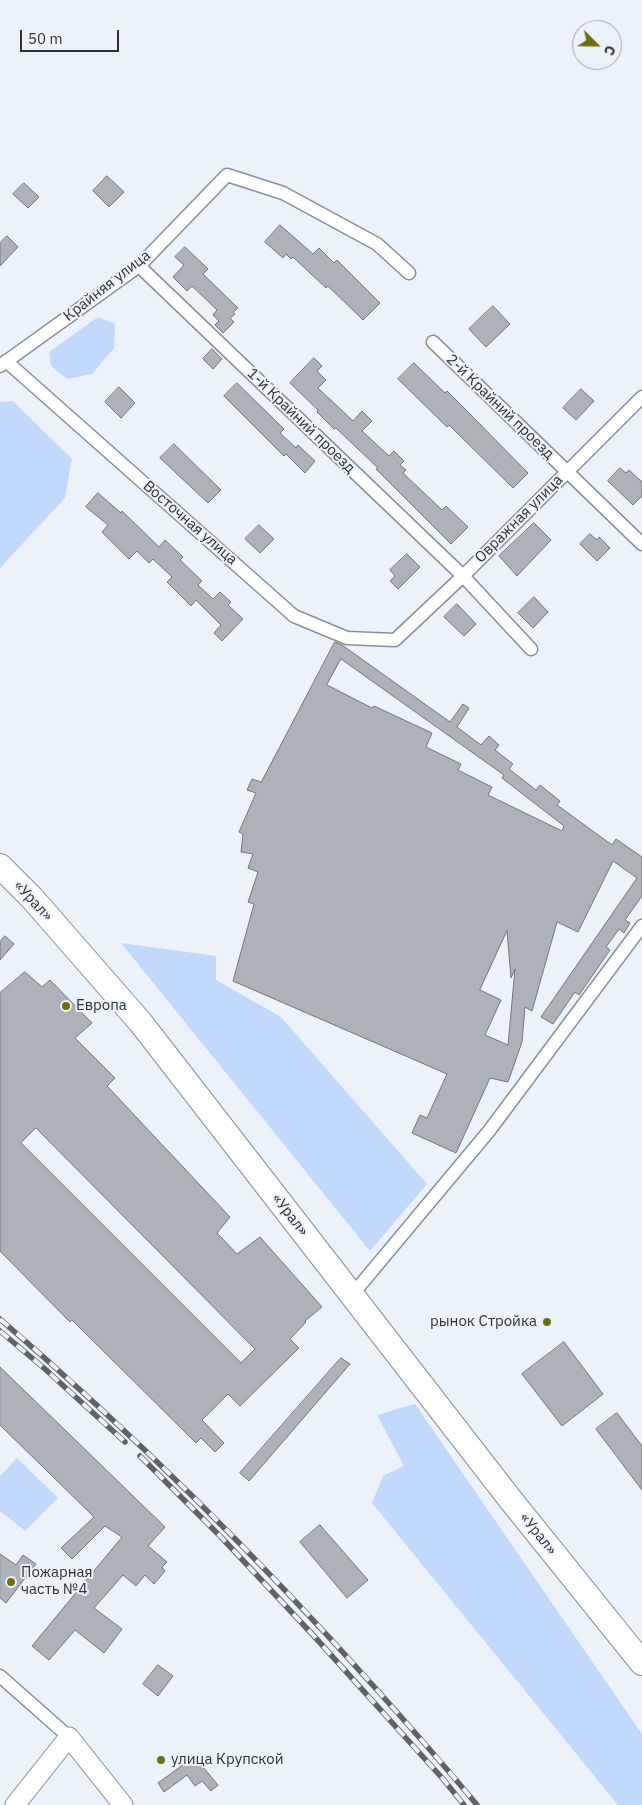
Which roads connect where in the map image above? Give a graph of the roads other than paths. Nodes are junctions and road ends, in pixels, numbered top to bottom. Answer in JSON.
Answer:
{"nodes":[{"id":1,"x":139,"y":266,"type":"junction"},
{"id":2,"x":410,"y":273,"type":"dead end"},
{"id":3,"x":433,"y":342,"type":"dead end"},
{"id":4,"x":3,"y":364,"type":"edge"},
{"id":5,"x":642,"y":397,"type":"edge"},
{"id":6,"x":567,"y":471,"type":"junction"},
{"id":7,"x":642,"y":544,"type":"edge"},
{"id":8,"x":462,"y":576,"type":"junction"},
{"id":9,"x":395,"y":640,"type":"joint"},
{"id":10,"x":531,"y":649,"type":"dead end"},
{"id":11,"x":0,"y":866,"type":"edge"},
{"id":12,"x":642,"y":926,"type":"edge"},
{"id":13,"x":352,"y":1295,"type":"junction"},
{"id":14,"x":569,"y":1572,"type":"junction"},
{"id":15,"x":642,"y":1663,"type":"edge"},
{"id":16,"x":0,"y":1676,"type":"edge"},
{"id":17,"x":642,"y":1682,"type":"edge"},
{"id":18,"x":69,"y":1737,"type":"junction"},
{"id":19,"x":15,"y":1805,"type":"edge"},
{"id":20,"x":123,"y":1805,"type":"edge"}],
"edges":[{"from":1,"to":2,"type":"street","name":"Крайняя улица"},
{"from":1,"to":4,"type":"street","name":"Крайняя улица"},
{"from":1,"to":8,"type":"street","name":"1-й Крайний проезд"},
{"from":3,"to":6,"type":"street","name":"2-й Крайний проезд"},
{"from":4,"to":9,"type":"street","name":"Восточная улица"},
{"from":5,"to":6,"type":"street","name":"Овражная улица"},
{"from":6,"to":7,"type":"street","name":"2-й Крайний проезд"},
{"from":6,"to":8,"type":"street","name":"Овражная улица"},
{"from":8,"to":9,"type":"street","name":"Овражная улица"},
{"from":8,"to":10,"type":"street","name":"1-й Крайний проезд"},
{"from":11,"to":13,"type":"highway","name":"«Урал»"},
{"from":12,"to":13,"type":"street"},
{"from":13,"to":14,"type":"highway","name":"«Урал»"},
{"from":14,"to":15,"type":"highway","name":"«Урал»"},
{"from":14,"to":17,"type":"highway","name":"«Урал»"},
{"from":16,"to":18,"type":"street"},
{"from":18,"to":19,"type":"street"},
{"from":18,"to":20,"type":"street"}]}
